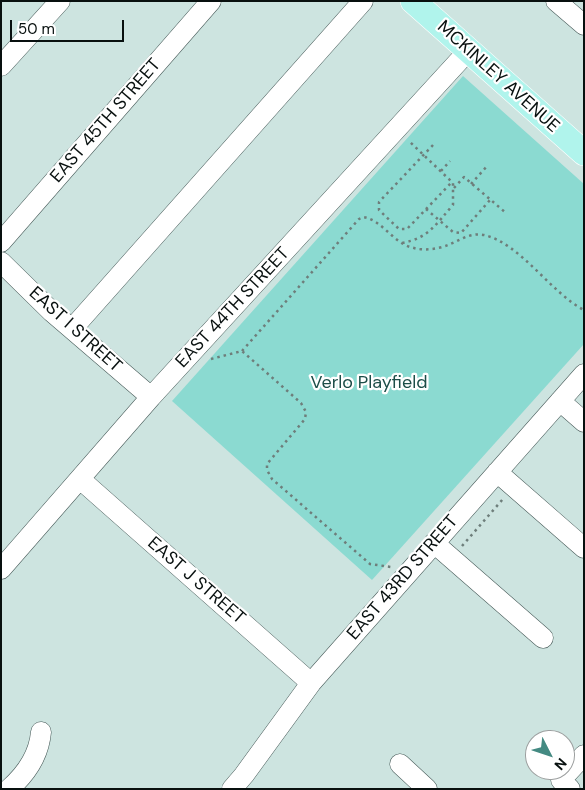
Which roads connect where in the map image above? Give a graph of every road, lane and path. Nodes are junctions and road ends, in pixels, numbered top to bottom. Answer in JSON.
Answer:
{"nodes":[{"id":1,"x":60,"y":1,"type":"edge"},
{"id":2,"x":211,"y":1,"type":"edge"},
{"id":3,"x":363,"y":1,"type":"edge"},
{"id":4,"x":413,"y":1,"type":"edge"},
{"id":5,"x":556,"y":1,"type":"edge"},
{"id":6,"x":584,"y":25,"type":"edge"},
{"id":7,"x":468,"y":51,"type":"junction"},
{"id":8,"x":1,"y":66,"type":"edge"},
{"id":9,"x":397,"y":130,"type":"junction"},
{"id":10,"x":433,"y":145,"type":"dead end"},
{"id":11,"x":584,"y":153,"type":"edge"},
{"id":12,"x":423,"y":155,"type":"junction"},
{"id":13,"x":450,"y":161,"type":"dead end"},
{"id":14,"x":488,"y":164,"type":"dead end"},
{"id":15,"x":441,"y":171,"type":"junction"},
{"id":16,"x":452,"y":182,"type":"junction"},
{"id":17,"x":471,"y":184,"type":"junction"},
{"id":18,"x":453,"y":190,"type":"junction"},
{"id":19,"x":490,"y":200,"type":"junction"},
{"id":20,"x":426,"y":209,"type":"junction"},
{"id":21,"x":506,"y":213,"type":"dead end"},
{"id":22,"x":439,"y":221,"type":"junction"},
{"id":23,"x":463,"y":231,"type":"junction"},
{"id":24,"x":474,"y":234,"type":"junction"},
{"id":25,"x":1,"y":242,"type":"edge"},
{"id":26,"x":402,"y":243,"type":"junction"},
{"id":27,"x":1,"y":262,"type":"edge"},
{"id":28,"x":584,"y":310,"type":"edge"},
{"id":29,"x":72,"y":329,"type":"junction"},
{"id":30,"x":242,"y":351,"type":"junction"},
{"id":31,"x":207,"y":359,"type":"dead end"},
{"id":32,"x":584,"y":374,"type":"edge"},
{"id":33,"x":151,"y":397,"type":"junction"},
{"id":34,"x":560,"y":401,"type":"junction"},
{"id":35,"x":584,"y":422,"type":"edge"},
{"id":36,"x":497,"y":472,"type":"junction"},
{"id":37,"x":80,"y":479,"type":"junction"},
{"id":38,"x":513,"y":487,"type":"junction"},
{"id":39,"x":434,"y":543,"type":"junction"},
{"id":40,"x":584,"y":548,"type":"edge"},
{"id":41,"x":451,"y":558,"type":"junction"},
{"id":42,"x":1,"y":569,"type":"edge"},
{"id":43,"x":410,"y":570,"type":"junction"},
{"id":44,"x":543,"y":638,"type":"dead end"},
{"id":45,"x":311,"y":683,"type":"junction"},
{"id":46,"x":41,"y":732,"type":"dead end"},
{"id":47,"x":584,"y":755,"type":"edge"},
{"id":48,"x":400,"y":764,"type":"dead end"},
{"id":49,"x":9,"y":789,"type":"edge"},
{"id":50,"x":232,"y":789,"type":"edge"},
{"id":51,"x":427,"y":789,"type":"edge"},
{"id":52,"x":570,"y":789,"type":"edge"}],
"edges":[{"from":1,"to":8,"type":"street"},
{"from":2,"to":25,"type":"street","name":"EAST 45TH STREET"},
{"from":3,"to":29,"type":"street"},
{"from":4,"to":7,"type":"main road","name":"MCKINLEY AVENUE"},
{"from":5,"to":6,"type":"street"},
{"from":7,"to":9,"type":"street","name":"EAST 44TH STREET"},
{"from":7,"to":11,"type":"main road","name":"MCKINLEY AVENUE"},
{"from":9,"to":12,"type":"path"},
{"from":9,"to":33,"type":"street","name":"EAST 44TH STREET"},
{"from":10,"to":12,"type":"path"},
{"from":12,"to":15,"type":"path"},
{"from":12,"to":20,"type":"path"},
{"from":13,"to":15,"type":"path"},
{"from":14,"to":17,"type":"path"},
{"from":15,"to":16,"type":"path"},
{"from":16,"to":18,"type":"path"},
{"from":16,"to":20,"type":"path"},
{"from":17,"to":18,"type":"path"},
{"from":17,"to":19,"type":"path"},
{"from":18,"to":22,"type":"path"},
{"from":19,"to":21,"type":"path"},
{"from":19,"to":23,"type":"path"},
{"from":20,"to":22,"type":"path"},
{"from":22,"to":23,"type":"path"},
{"from":22,"to":26,"type":"path"},
{"from":23,"to":24,"type":"path"},
{"from":24,"to":26,"type":"path"},
{"from":24,"to":28,"type":"path"},
{"from":26,"to":30,"type":"path"},
{"from":27,"to":29,"type":"street","name":"EAST I STREET"},
{"from":29,"to":33,"type":"street","name":"EAST I STREET"},
{"from":30,"to":31,"type":"path"},
{"from":30,"to":43,"type":"path"},
{"from":32,"to":34,"type":"street","name":"EAST 43RD STREET"},
{"from":33,"to":37,"type":"street","name":"EAST 44TH STREET"},
{"from":34,"to":35,"type":"street"},
{"from":34,"to":36,"type":"street","name":"EAST 43RD STREET"},
{"from":36,"to":38,"type":"street"},
{"from":36,"to":39,"type":"street","name":"EAST 43RD STREET"},
{"from":37,"to":42,"type":"street","name":"EAST 44TH STREET"},
{"from":37,"to":45,"type":"street","name":"EAST J STREET"},
{"from":38,"to":40,"type":"street"},
{"from":38,"to":41,"type":"path"},
{"from":39,"to":41,"type":"street"},
{"from":39,"to":43,"type":"street","name":"EAST 43RD STREET"},
{"from":41,"to":44,"type":"street"},
{"from":43,"to":45,"type":"street","name":"EAST 43RD STREET"},
{"from":45,"to":50,"type":"street","name":"EAST 43RD STREET"},
{"from":46,"to":49,"type":"street"},
{"from":47,"to":52,"type":"street"},
{"from":48,"to":51,"type":"street"}]}
